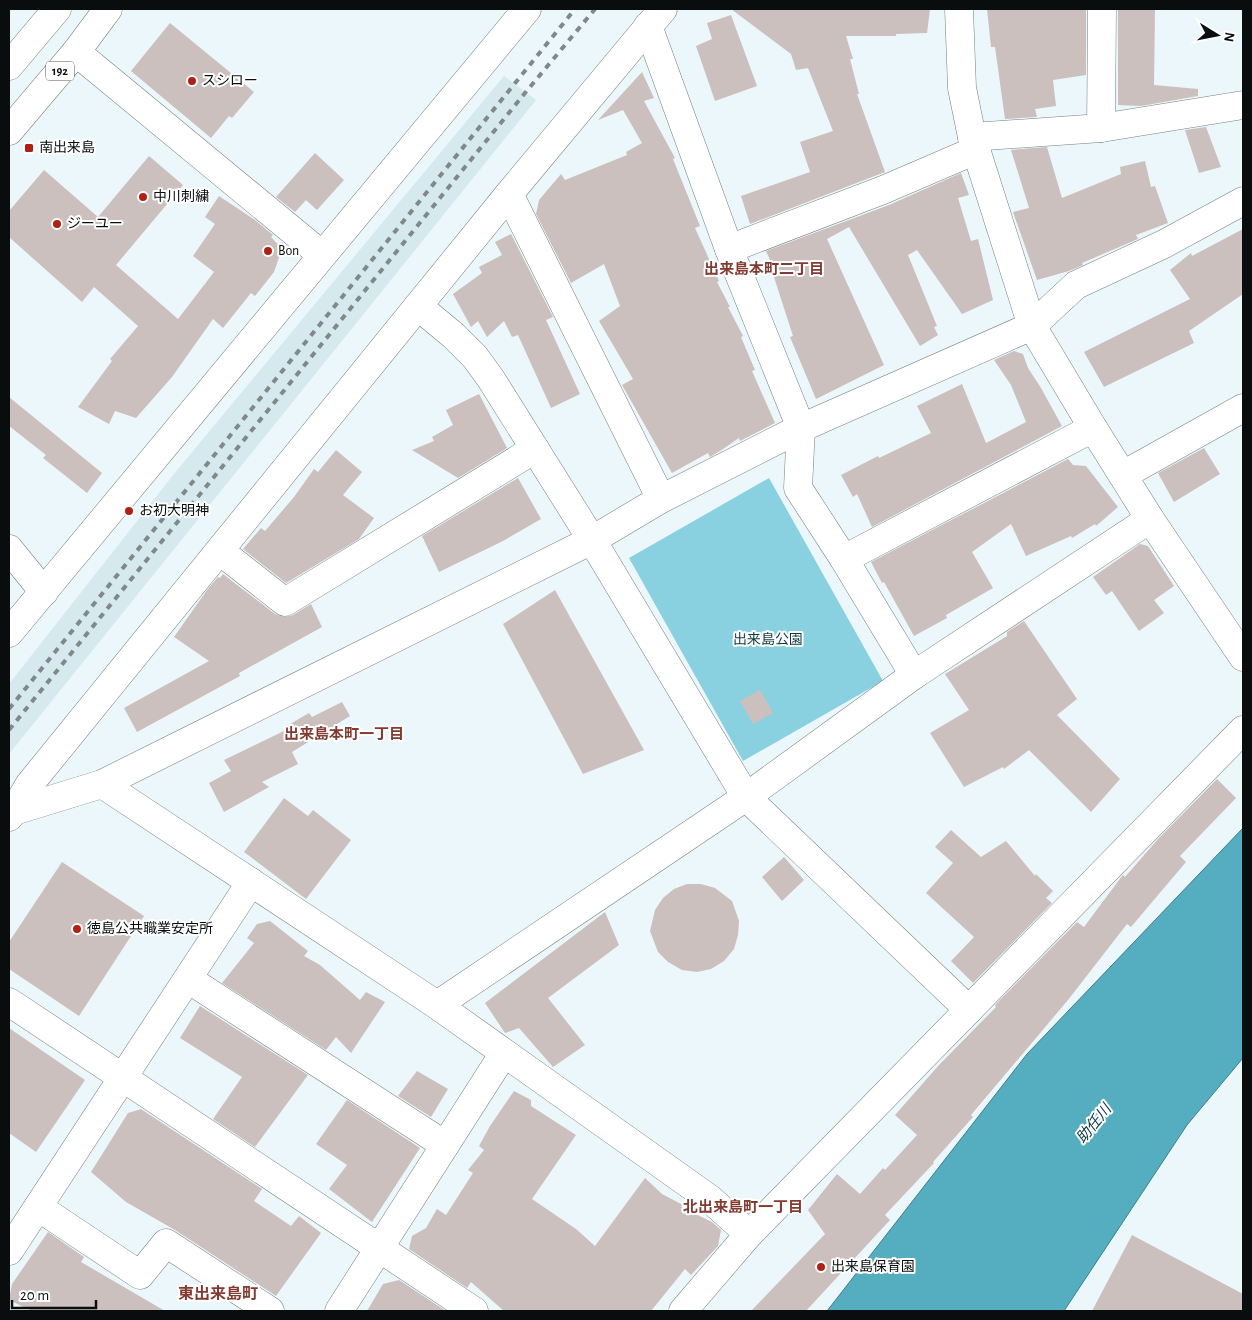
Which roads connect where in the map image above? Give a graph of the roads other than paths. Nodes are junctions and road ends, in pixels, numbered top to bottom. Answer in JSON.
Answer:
{"nodes":[{"id":1,"x":57,"y":9,"type":"edge"},
{"id":2,"x":108,"y":9,"type":"edge"},
{"id":3,"x":527,"y":9,"type":"edge"},
{"id":4,"x":959,"y":9,"type":"edge"},
{"id":5,"x":1102,"y":9,"type":"edge"},
{"id":6,"x":656,"y":17,"type":"edge"},
{"id":7,"x":76,"y":52,"type":"junction"},
{"id":8,"x":9,"y":66,"type":"edge"},
{"id":9,"x":1243,"y":105,"type":"edge"},
{"id":10,"x":1101,"y":128,"type":"junction"},
{"id":11,"x":9,"y":131,"type":"edge"},
{"id":12,"x":974,"y":144,"type":"junction"},
{"id":13,"x":509,"y":194,"type":"junction"},
{"id":14,"x":1243,"y":201,"type":"edge"},
{"id":15,"x":729,"y":249,"type":"junction"},
{"id":16,"x":322,"y":255,"type":"junction"},
{"id":17,"x":418,"y":306,"type":"junction"},
{"id":18,"x":1032,"y":326,"type":"junction"},
{"id":19,"x":1243,"y":408,"type":"edge"},
{"id":20,"x":801,"y":428,"type":"junction"},
{"id":21,"x":1093,"y":428,"type":"junction"},
{"id":22,"x":535,"y":449,"type":"junction"},
{"id":23,"x":1123,"y":474,"type":"junction"},
{"id":24,"x":662,"y":499,"type":"junction"},
{"id":25,"x":1150,"y":519,"type":"junction"},
{"id":26,"x":592,"y":540,"type":"junction"},
{"id":27,"x":9,"y":549,"type":"edge"},
{"id":28,"x":220,"y":551,"type":"junction"},
{"id":29,"x":844,"y":558,"type":"junction"},
{"id":30,"x":44,"y":592,"type":"junction"},
{"id":31,"x":9,"y":633,"type":"edge"},
{"id":32,"x":1243,"y":657,"type":"edge"},
{"id":33,"x":914,"y":675,"type":"junction"},
{"id":34,"x":1243,"y":730,"type":"edge"},
{"id":35,"x":102,"y":784,"type":"junction"},
{"id":36,"x":746,"y":796,"type":"junction"},
{"id":37,"x":12,"y":814,"type":"edge"},
{"id":38,"x":251,"y":882,"type":"junction"},
{"id":39,"x":188,"y":979,"type":"junction"},
{"id":40,"x":9,"y":1002,"type":"edge"},
{"id":41,"x":437,"y":1005,"type":"junction"},
{"id":42,"x":970,"y":1010,"type":"junction"},
{"id":43,"x":504,"y":1052,"type":"junction"},
{"id":44,"x":123,"y":1078,"type":"junction"},
{"id":45,"x":445,"y":1145,"type":"junction"},
{"id":46,"x":38,"y":1207,"type":"junction"},
{"id":47,"x":749,"y":1234,"type":"junction"},
{"id":48,"x":379,"y":1248,"type":"junction"},
{"id":49,"x":9,"y":1251,"type":"edge"},
{"id":50,"x":270,"y":1311,"type":"edge"},
{"id":51,"x":340,"y":1311,"type":"edge"},
{"id":52,"x":474,"y":1311,"type":"edge"},
{"id":53,"x":683,"y":1311,"type":"edge"}],
"edges":[{"from":1,"to":8,"type":"main road"},
{"from":2,"to":7,"type":"main road","number":"192"},
{"from":3,"to":16,"type":"main road"},
{"from":4,"to":12,"type":"main road"},
{"from":5,"to":10,"type":"main road"},
{"from":6,"to":13,"type":"main road"},
{"from":6,"to":15,"type":"main road"},
{"from":7,"to":11,"type":"main road","number":"192"},
{"from":7,"to":16,"type":"main road"},
{"from":9,"to":10,"type":"main road"},
{"from":10,"to":12,"type":"main road"},
{"from":12,"to":15,"type":"main road"},
{"from":12,"to":18,"type":"main road"},
{"from":13,"to":17,"type":"main road"},
{"from":13,"to":24,"type":"main road"},
{"from":14,"to":18,"type":"main road"},
{"from":15,"to":20,"type":"main road"},
{"from":16,"to":30,"type":"main road"},
{"from":17,"to":22,"type":"main road"},
{"from":17,"to":28,"type":"main road"},
{"from":18,"to":20,"type":"main road"},
{"from":18,"to":21,"type":"main road"},
{"from":19,"to":23,"type":"main road"},
{"from":20,"to":24,"type":"main road"},
{"from":20,"to":29,"type":"main road"},
{"from":21,"to":23,"type":"main road"},
{"from":21,"to":29,"type":"main road"},
{"from":22,"to":26,"type":"main road"},
{"from":22,"to":28,"type":"main road"},
{"from":23,"to":25,"type":"main road"},
{"from":24,"to":26,"type":"main road"},
{"from":25,"to":32,"type":"main road"},
{"from":25,"to":33,"type":"main road"},
{"from":26,"to":35,"type":"main road"},
{"from":26,"to":36,"type":"main road"},
{"from":27,"to":30,"type":"main road"},
{"from":28,"to":37,"type":"main road"},
{"from":29,"to":33,"type":"main road"},
{"from":30,"to":31,"type":"main road"},
{"from":33,"to":36,"type":"main road"},
{"from":34,"to":42,"type":"main road"},
{"from":35,"to":37,"type":"main road"},
{"from":35,"to":38,"type":"main road"},
{"from":36,"to":41,"type":"main road"},
{"from":36,"to":42,"type":"main road"},
{"from":38,"to":39,"type":"main road"},
{"from":38,"to":41,"type":"main road"},
{"from":39,"to":44,"type":"main road"},
{"from":39,"to":45,"type":"main road"},
{"from":40,"to":44,"type":"main road"},
{"from":41,"to":43,"type":"main road"},
{"from":42,"to":47,"type":"main road"},
{"from":43,"to":45,"type":"main road"},
{"from":43,"to":47,"type":"main road"},
{"from":44,"to":46,"type":"main road"},
{"from":44,"to":48,"type":"main road"},
{"from":45,"to":48,"type":"main road"},
{"from":46,"to":49,"type":"main road"},
{"from":46,"to":50,"type":"main road"},
{"from":47,"to":53,"type":"main road"},
{"from":48,"to":51,"type":"main road"},
{"from":48,"to":52,"type":"main road"}]}
